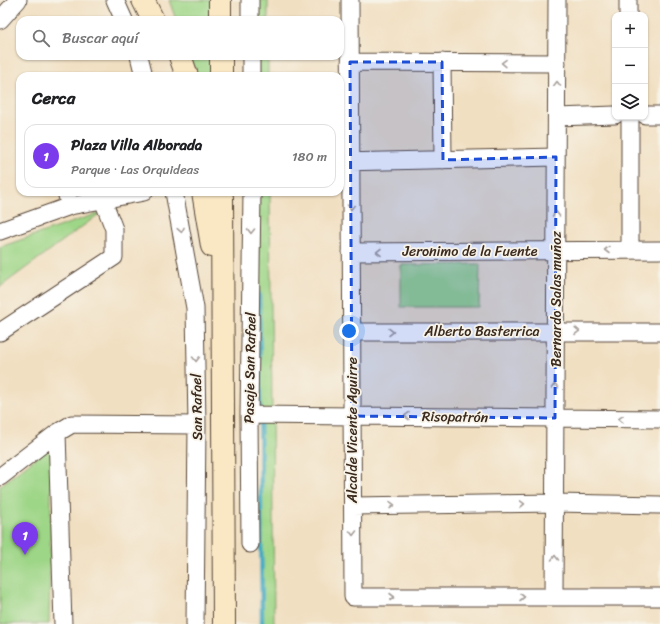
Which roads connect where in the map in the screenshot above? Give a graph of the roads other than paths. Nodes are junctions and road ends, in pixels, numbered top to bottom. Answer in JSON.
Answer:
{"nodes":[{"id":1,"x":18,"y":0,"type":"edge"},
{"id":2,"x":115,"y":0,"type":"edge"},
{"id":3,"x":143,"y":0,"type":"edge"},
{"id":4,"x":157,"y":0,"type":"edge"},
{"id":5,"x":220,"y":0,"type":"edge"},
{"id":6,"x":250,"y":0,"type":"edge"},
{"id":7,"x":350,"y":0,"type":"edge"},
{"id":8,"x":557,"y":0,"type":"edge"},
{"id":9,"x":628,"y":0,"type":"edge"},
{"id":10,"x":628,"y":12,"type":"edge"},
{"id":11,"x":122,"y":16,"type":"edge"},
{"id":12,"x":151,"y":16,"type":"edge"},
{"id":13,"x":164,"y":16,"type":"edge"},
{"id":14,"x":220,"y":16,"type":"edge"},
{"id":15,"x":250,"y":16,"type":"edge"},
{"id":16,"x":0,"y":19,"type":"edge"},
{"id":17,"x":140,"y":60,"type":"edge"},
{"id":18,"x":170,"y":60,"type":"edge"},
{"id":19,"x":181,"y":60,"type":"edge"},
{"id":20,"x":221,"y":60,"type":"edge"},
{"id":21,"x":251,"y":60,"type":"edge"},
{"id":22,"x":350,"y":62,"type":"junction"},
{"id":23,"x":442,"y":62,"type":"junction"},
{"id":24,"x":557,"y":63,"type":"junction"},
{"id":25,"x":143,"y":72,"type":"edge"},
{"id":26,"x":174,"y":72,"type":"edge"},
{"id":27,"x":186,"y":72,"type":"edge"},
{"id":28,"x":221,"y":72,"type":"edge"},
{"id":29,"x":251,"y":72,"type":"edge"},
{"id":30,"x":612,"y":115,"type":"edge"},
{"id":31,"x":648,"y":115,"type":"edge"},
{"id":32,"x":660,"y":115,"type":"edge"},
{"id":33,"x":557,"y":117,"type":"junction"},
{"id":34,"x":630,"y":120,"type":"edge"},
{"id":35,"x":556,"y":157,"type":"junction"},
{"id":36,"x":443,"y":160,"type":"junction"},
{"id":37,"x":345,"y":162,"type":"edge"},
{"id":38,"x":124,"y":196,"type":"edge"},
{"id":39,"x":175,"y":196,"type":"edge"},
{"id":40,"x":217,"y":196,"type":"edge"},
{"id":41,"x":252,"y":196,"type":"edge"},
{"id":42,"x":68,"y":199,"type":"edge"},
{"id":43,"x":103,"y":200,"type":"junction"},
{"id":44,"x":0,"y":231,"type":"edge"},
{"id":45,"x":630,"y":250,"type":"junction"},
{"id":46,"x":660,"y":250,"type":"edge"},
{"id":47,"x":556,"y":251,"type":"junction"},
{"id":48,"x":351,"y":252,"type":"junction"},
{"id":49,"x":556,"y":331,"type":"junction"},
{"id":50,"x":0,"y":332,"type":"edge"},
{"id":51,"x":352,"y":332,"type":"junction"},
{"id":52,"x":660,"y":332,"type":"edge"},
{"id":53,"x":249,"y":415,"type":"junction"},
{"id":54,"x":352,"y":416,"type":"junction"},
{"id":55,"x":555,"y":418,"type":"junction"},
{"id":56,"x":660,"y":419,"type":"edge"},
{"id":57,"x":197,"y":425,"type":"junction"},
{"id":58,"x":57,"y":432,"type":"junction"},
{"id":59,"x":0,"y":477,"type":"edge"},
{"id":60,"x":555,"y":503,"type":"junction"},
{"id":61,"x":660,"y":505,"type":"edge"},
{"id":62,"x":353,"y":506,"type":"junction"},
{"id":63,"x":250,"y":544,"type":"dead end"},
{"id":64,"x":554,"y":597,"type":"junction"},
{"id":65,"x":660,"y":597,"type":"edge"},
{"id":66,"x":63,"y":624,"type":"edge"},
{"id":67,"x":195,"y":624,"type":"edge"},
{"id":68,"x":224,"y":624,"type":"edge"}],
"edges":[{"from":1,"to":16,"type":"street"},
{"from":2,"to":11,"type":"street"},
{"from":3,"to":12,"type":"main road"},
{"from":4,"to":13,"type":"main road"},
{"from":5,"to":14,"type":"main road"},
{"from":6,"to":15,"type":"street"},
{"from":7,"to":22,"type":"street","name":"Alcalde Vicente Aguirre"},
{"from":8,"to":24,"type":"street","name":"Bernardo Salas muñoz"},
{"from":9,"to":10,"type":"street"},
{"from":17,"to":25,"type":"street"},
{"from":18,"to":26,"type":"main road"},
{"from":19,"to":27,"type":"main road"},
{"from":20,"to":28,"type":"main road"},
{"from":21,"to":29,"type":"street"},
{"from":22,"to":23,"type":"street"},
{"from":22,"to":37,"type":"street","name":"Alcalde Vicente Aguirre"},
{"from":24,"to":23,"type":"street","one_way":true},
{"from":23,"to":36,"type":"street"},
{"from":33,"to":24,"type":"street","name":"Bernardo Salas muñoz","one_way":true},
{"from":30,"to":33,"type":"street"},
{"from":31,"to":32,"type":"street"},
{"from":33,"to":35,"type":"street","name":"Bernardo Salas muñoz"},
{"from":34,"to":45,"type":"street"},
{"from":35,"to":36,"type":"street"},
{"from":47,"to":35,"type":"street","name":"Bernardo Salas muñoz","one_way":true},
{"from":36,"to":37,"type":"street"},
{"from":37,"to":48,"type":"street","name":"Alcalde Vicente Aguirre","one_way":true},
{"from":38,"to":43,"type":"street"},
{"from":39,"to":57,"type":"street","name":"San Rafael","one_way":true},
{"from":40,"to":68,"type":"main road","name":"San Rafael"},
{"from":41,"to":53,"type":"street","name":"Pasaje San Rafael","one_way":true},
{"from":42,"to":43,"type":"street"},
{"from":42,"to":44,"type":"street"},
{"from":43,"to":50,"type":"street"},
{"from":45,"to":46,"type":"street","name":"Jeronimo de la Fuente"},
{"from":45,"to":47,"type":"street","name":"Jeronimo de la Fuente","one_way":true},
{"from":47,"to":48,"type":"street","name":"Jeronimo de la Fuente","one_way":true},
{"from":47,"to":49,"type":"street","name":"Bernardo Salas muñoz"},
{"from":48,"to":51,"type":"street","name":"Alcalde Vicente Aguirre"},
{"from":51,"to":49,"type":"street","name":"Alberto Basterrica","one_way":true},
{"from":49,"to":52,"type":"street","name":"Alberto Basterrica","one_way":true},
{"from":55,"to":49,"type":"street","name":"Bernardo Salas muñoz","one_way":true},
{"from":51,"to":54,"type":"street","name":"Alcalde Vicente Aguirre"},
{"from":53,"to":54,"type":"street","name":"Risopatrón"},
{"from":53,"to":63,"type":"street","name":"Pasaje San Rafael"},
{"from":55,"to":54,"type":"street","name":"Risopatrón","one_way":true},
{"from":54,"to":62,"type":"street","name":"Alcalde Vicente Aguirre"},
{"from":56,"to":55,"type":"street","name":"Risopatrón","one_way":true},
{"from":55,"to":60,"type":"street","name":"Bernardo Salas muñoz"},
{"from":57,"to":58,"type":"street"},
{"from":57,"to":67,"type":"street","name":"San Rafael"},
{"from":58,"to":59,"type":"street"},
{"from":58,"to":66,"type":"street"},
{"from":60,"to":61,"type":"street"},
{"from":62,"to":60,"type":"street","one_way":true},
{"from":64,"to":60,"type":"street","name":"Bernardo Salas muñoz","one_way":true},
{"from":62,"to":64,"type":"street","name":"Alcalde Vicente Aguirre","one_way":true},
{"from":64,"to":65,"type":"street"}]}
